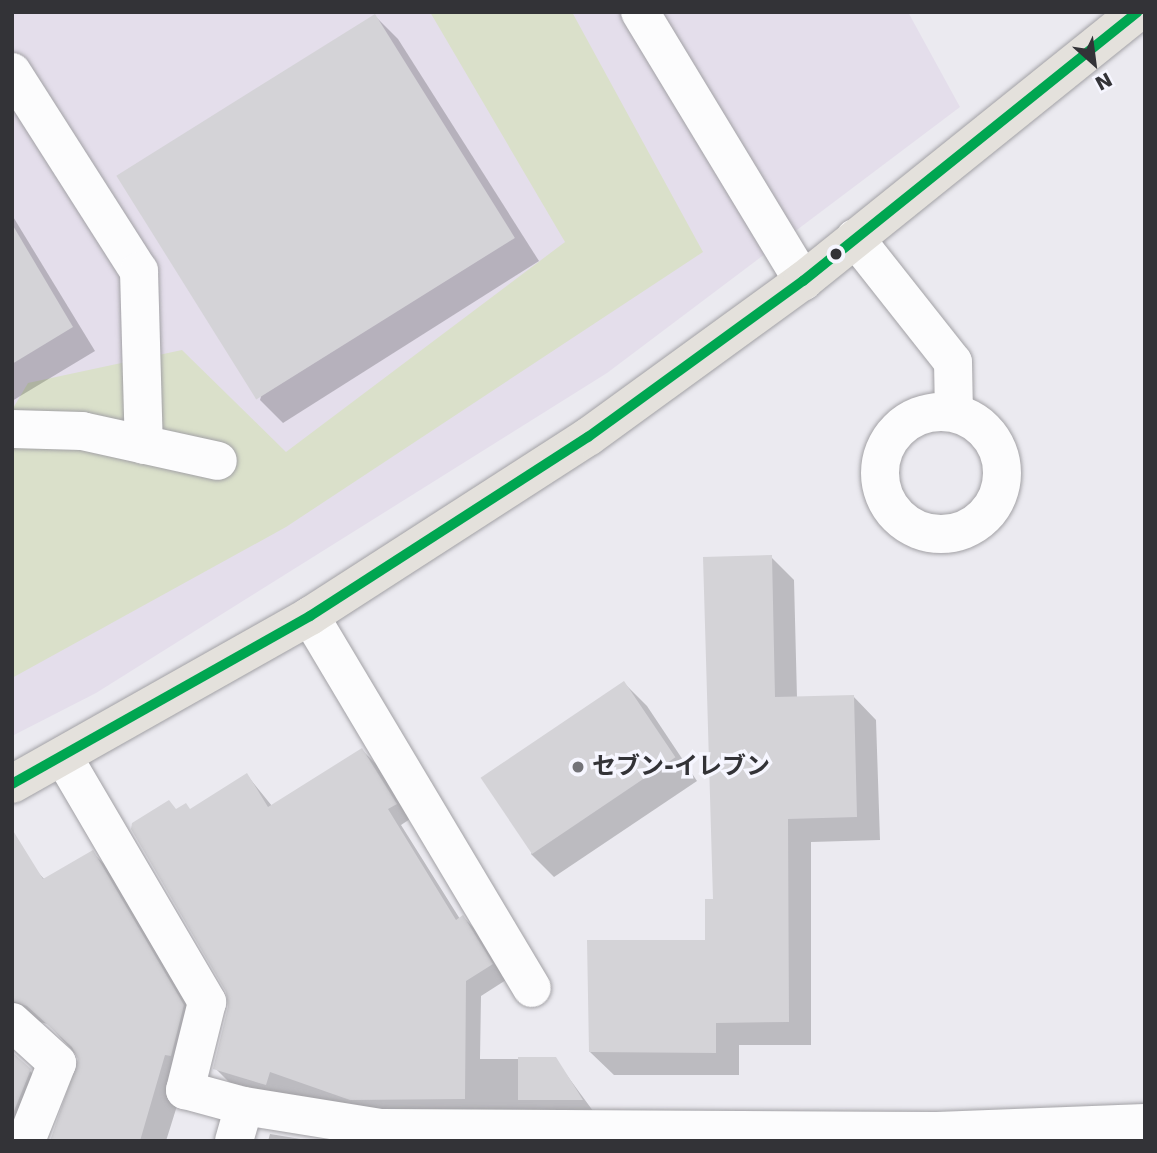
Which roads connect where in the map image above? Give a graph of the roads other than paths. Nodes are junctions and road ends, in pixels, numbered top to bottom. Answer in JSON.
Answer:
{"nodes":[{"id":1,"x":640,"y":12,"type":"edge"},
{"id":2,"x":1137,"y":12,"type":"edge"},
{"id":3,"x":12,"y":72,"type":"edge"},
{"id":4,"x":855,"y":238,"type":"junction"},
{"id":5,"x":803,"y":281,"type":"junction"},
{"id":6,"x":954,"y":412,"type":"dead end"},
{"id":7,"x":12,"y":429,"type":"edge"},
{"id":8,"x":144,"y":445,"type":"junction"},
{"id":9,"x":218,"y":461,"type":"dead end"},
{"id":10,"x":310,"y":616,"type":"junction"},
{"id":11,"x":64,"y":758,"type":"junction"},
{"id":12,"x":12,"y":784,"type":"edge"},
{"id":13,"x":532,"y":988,"type":"dead end"},
{"id":14,"x":12,"y":1022,"type":"edge"},
{"id":15,"x":239,"y":1123,"type":"edge"},
{"id":16,"x":1145,"y":1123,"type":"edge"},
{"id":17,"x":428,"y":1135,"type":"edge"},
{"id":18,"x":936,"y":1136,"type":"edge"},
{"id":19,"x":26,"y":1141,"type":"edge"}],
"edges":[{"from":1,"to":5,"type":"street"},
{"from":2,"to":4,"type":"main road"},
{"from":3,"to":8,"type":"street"},
{"from":4,"to":5,"type":"main road"},
{"from":4,"to":6,"type":"street"},
{"from":5,"to":10,"type":"main road"},
{"from":7,"to":8,"type":"street"},
{"from":8,"to":9,"type":"street"},
{"from":10,"to":11,"type":"main road"},
{"from":10,"to":13,"type":"street"},
{"from":11,"to":12,"type":"main road"},
{"from":11,"to":15,"type":"street"},
{"from":14,"to":19,"type":"street"},
{"from":15,"to":17,"type":"street"},
{"from":16,"to":18,"type":"street"},
{"from":17,"to":18,"type":"street"}]}
